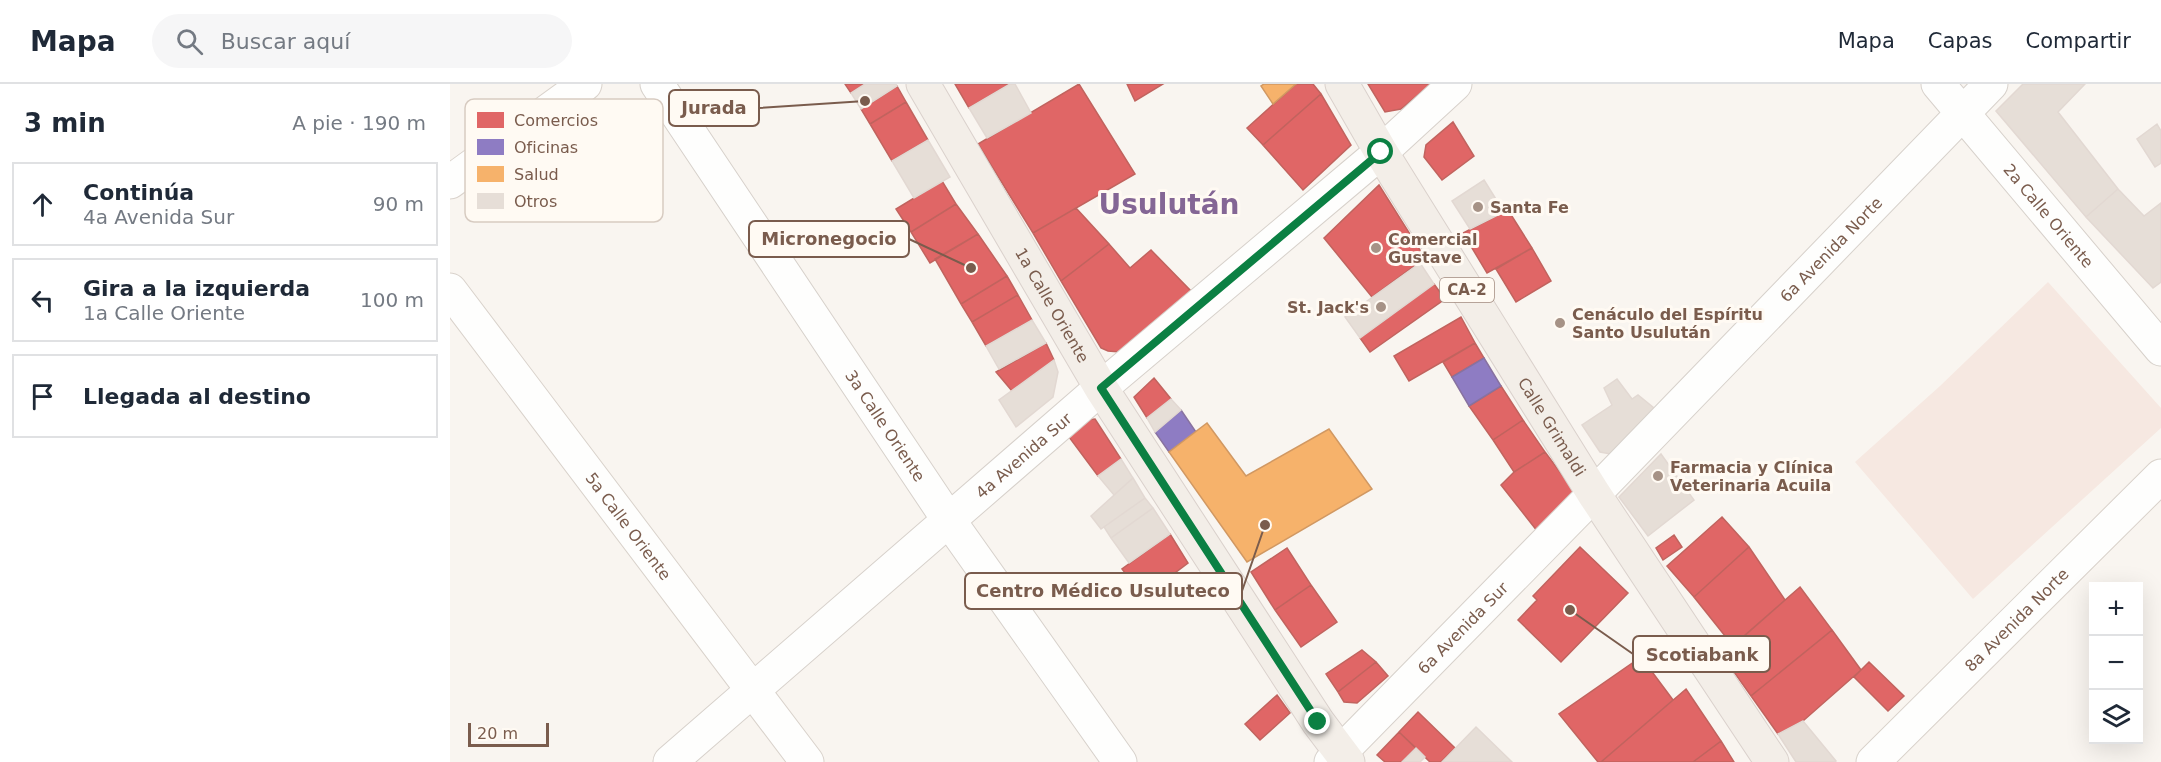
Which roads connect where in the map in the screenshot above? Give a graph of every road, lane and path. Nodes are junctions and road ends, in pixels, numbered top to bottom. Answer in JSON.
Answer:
{"nodes":[{"id":1,"x":585,"y":84,"type":"edge"},
{"id":2,"x":657,"y":84,"type":"edge"},
{"id":3,"x":923,"y":84,"type":"edge"},
{"id":4,"x":1342,"y":84,"type":"edge"},
{"id":5,"x":1455,"y":84,"type":"edge"},
{"id":6,"x":1938,"y":84,"type":"edge"},
{"id":7,"x":1991,"y":84,"type":"edge"},
{"id":8,"x":564,"y":99,"type":"edge"},
{"id":9,"x":1962,"y":112,"type":"junction"},
{"id":10,"x":1381,"y":152,"type":"junction"},
{"id":11,"x":465,"y":171,"type":"edge"},
{"id":12,"x":450,"y":182,"type":"edge"},
{"id":13,"x":450,"y":290,"type":"edge"},
{"id":14,"x":2161,"y":349,"type":"edge"},
{"id":15,"x":1101,"y":388,"type":"junction"},
{"id":16,"x":2161,"y":476,"type":"edge"},
{"id":17,"x":1594,"y":494,"type":"junction"},
{"id":18,"x":948,"y":519,"type":"junction"},
{"id":19,"x":753,"y":691,"type":"junction"},
{"id":20,"x":1340,"y":759,"type":"edge"},
{"id":21,"x":670,"y":762,"type":"edge"},
{"id":22,"x":807,"y":762,"type":"edge"},
{"id":23,"x":1120,"y":762,"type":"edge"},
{"id":24,"x":1772,"y":762,"type":"edge"},
{"id":25,"x":1873,"y":762,"type":"edge"}],
"edges":[{"from":1,"to":8,"type":"street"},
{"from":2,"to":18,"type":"street","name":"3a Calle Oriente"},
{"from":3,"to":15,"type":"main road","name":"1a Calle Oriente"},
{"from":4,"to":10,"type":"main road","name":"Calle Grimaldi","number":"CA-2"},
{"from":5,"to":10,"type":"street","name":"4a Avenida Sur"},
{"from":6,"to":9,"type":"street","name":"2a Calle Oriente"},
{"from":7,"to":9,"type":"street","name":"6a Avenida Norte"},
{"from":9,"to":14,"type":"street","name":"2a Calle Oriente"},
{"from":9,"to":17,"type":"street","name":"6a Avenida Norte"},
{"from":10,"to":15,"type":"street","name":"4a Avenida Sur"},
{"from":10,"to":17,"type":"main road","name":"Calle Grimaldi","number":"CA-2"},
{"from":11,"to":12,"type":"street"},
{"from":13,"to":19,"type":"street","name":"5a Calle Oriente"},
{"from":15,"to":18,"type":"street","name":"4a Avenida Sur"},
{"from":15,"to":20,"type":"main road","name":"1a Calle Oriente"},
{"from":16,"to":25,"type":"street","name":"8a Avenida Norte"},
{"from":17,"to":20,"type":"street","name":"6a Avenida Sur"},
{"from":17,"to":24,"type":"main road","name":"Calle Grimaldi","number":"CA-2"},
{"from":18,"to":19,"type":"street","name":"4a Avenida Sur"},
{"from":18,"to":23,"type":"street","name":"3a Calle Oriente"},
{"from":19,"to":21,"type":"street","name":"4a Avenida Sur"},
{"from":19,"to":22,"type":"street","name":"5a Calle Oriente"}]}
